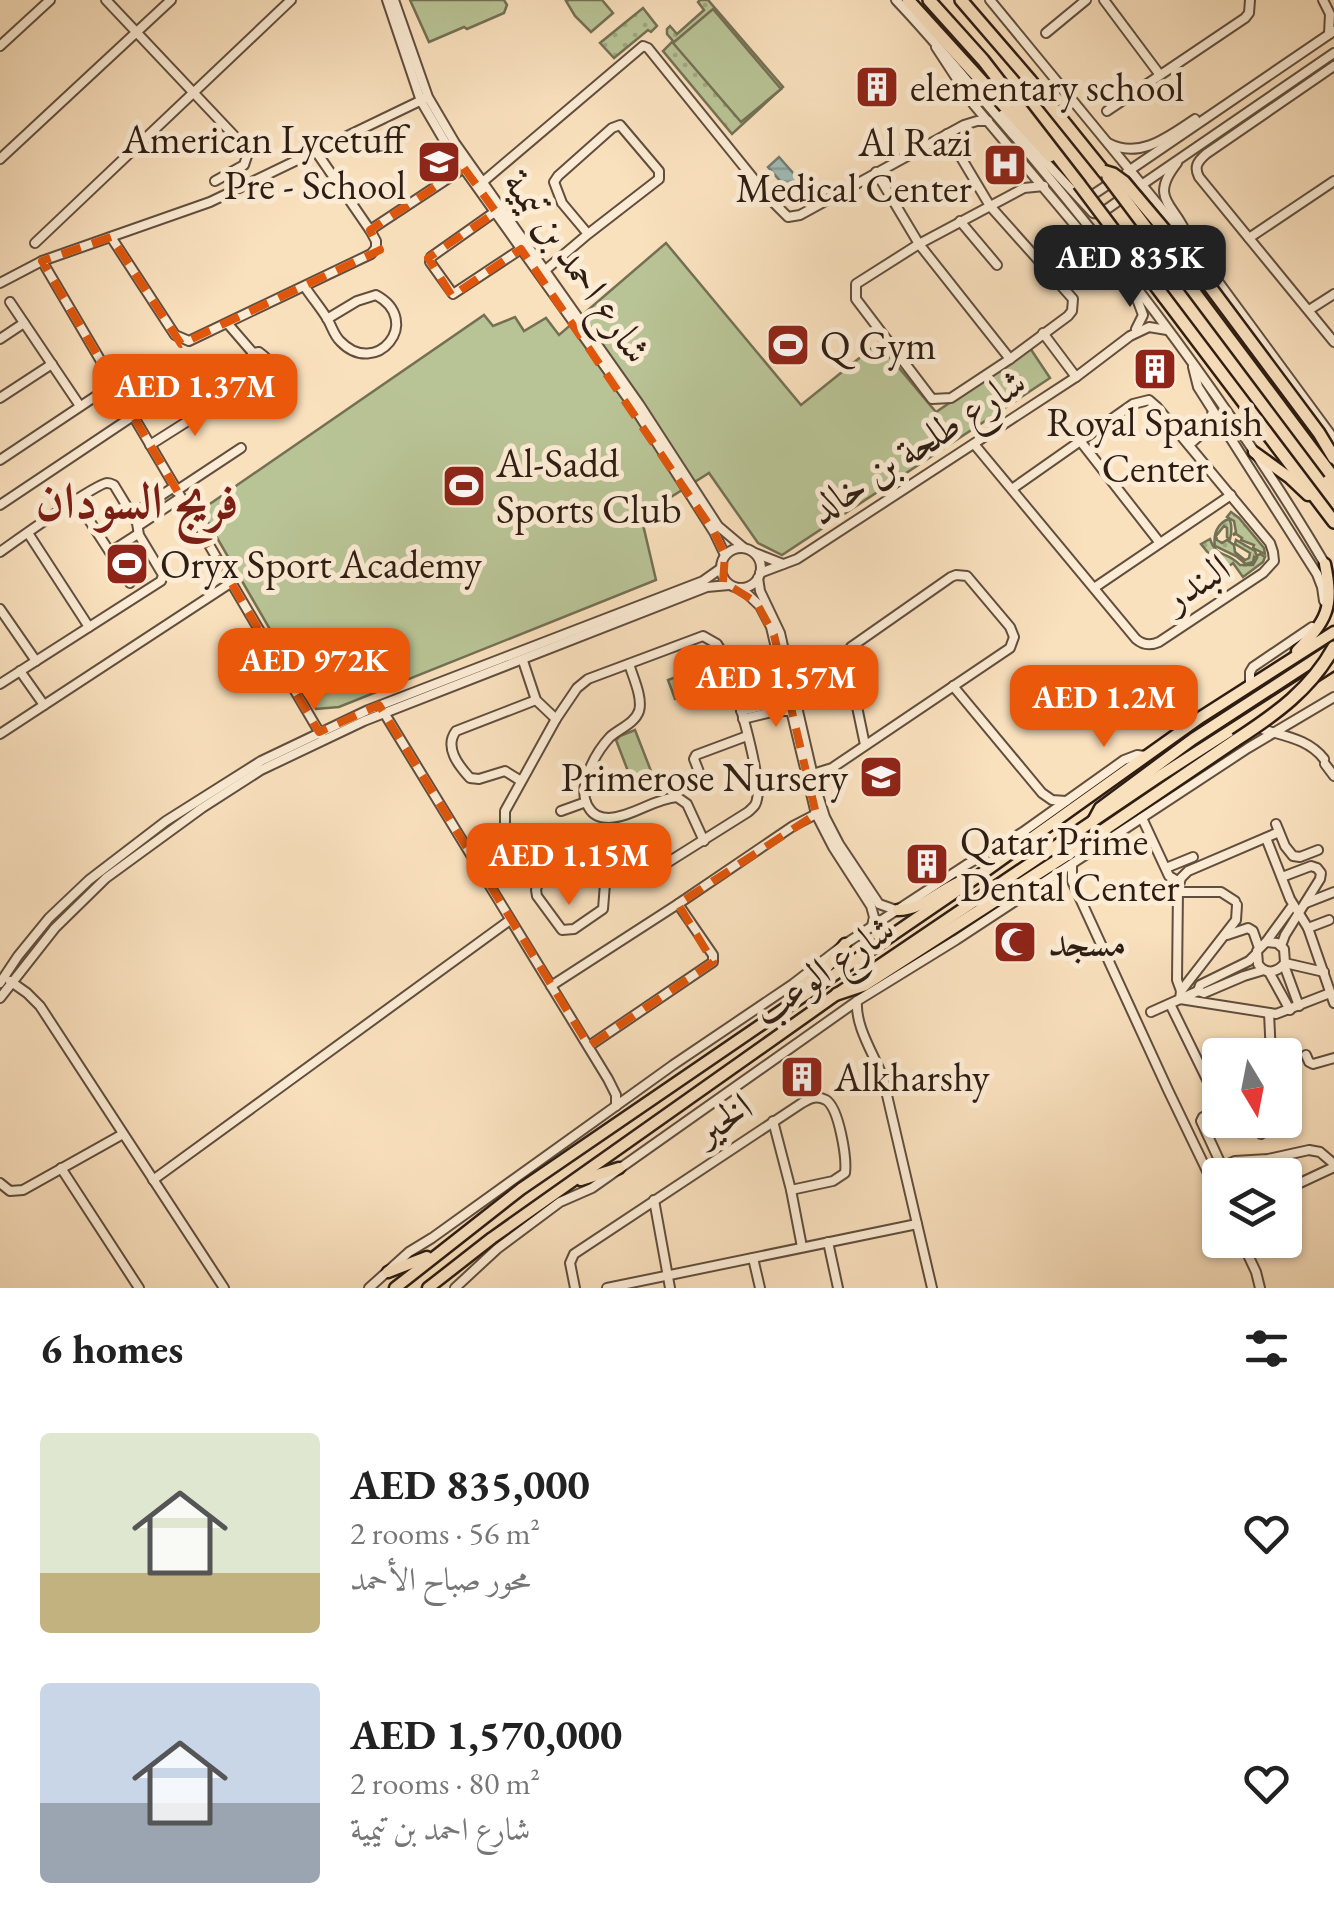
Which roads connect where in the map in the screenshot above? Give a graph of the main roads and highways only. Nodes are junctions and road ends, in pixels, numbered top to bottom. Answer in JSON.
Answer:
{"nodes":[{"id":1,"x":908,"y":0,"type":"edge"},
{"id":2,"x":929,"y":0,"type":"edge"},
{"id":3,"x":961,"y":0,"type":"edge"},
{"id":4,"x":1066,"y":166,"type":"junction"},
{"id":5,"x":1103,"y":171,"type":"junction"},
{"id":6,"x":1254,"y":452,"type":"road end"},
{"id":7,"x":1334,"y":458,"type":"edge"},
{"id":8,"x":1334,"y":480,"type":"edge"},
{"id":9,"x":1334,"y":522,"type":"edge"},
{"id":10,"x":1334,"y":532,"type":"edge"},
{"id":11,"x":1334,"y":580,"type":"edge"},
{"id":12,"x":1334,"y":632,"type":"edge"},
{"id":13,"x":1334,"y":647,"type":"edge"},
{"id":14,"x":1285,"y":664,"type":"junction"},
{"id":15,"x":1331,"y":667,"type":"edge"},
{"id":16,"x":1093,"y":822,"type":"junction"},
{"id":17,"x":977,"y":877,"type":"junction"},
{"id":18,"x":898,"y":910,"type":"road end"},
{"id":19,"x":845,"y":944,"type":"road end"},
{"id":20,"x":837,"y":994,"type":"junction"},
{"id":21,"x":795,"y":1000,"type":"junction"},
{"id":22,"x":619,"y":1168,"type":"road end"},
{"id":23,"x":566,"y":1186,"type":"junction"},
{"id":24,"x":442,"y":1250,"type":"junction"},
{"id":25,"x":388,"y":1272,"type":"road end"},
{"id":26,"x":395,"y":1288,"type":"edge"},
{"id":27,"x":428,"y":1288,"type":"edge"}],
"edges":[{"from":1,"to":4,"type":"highway"},
{"from":2,"to":4,"type":"highway"},
{"from":3,"to":5,"type":"highway"},
{"from":4,"to":9,"type":"highway","bridge":true},
{"from":5,"to":7,"type":"highway","bridge":true},
{"from":5,"to":8,"type":"highway","bridge":true},
{"from":6,"to":10,"type":"main road"},
{"from":11,"to":14,"type":"main road"},
{"from":12,"to":14,"type":"main road","name":"شارع الوعب"},
{"from":13,"to":16,"type":"main road"},
{"from":13,"to":20,"type":"highway","bridge":true},
{"from":14,"to":17,"type":"main road","name":"شارع الوعب"},
{"from":15,"to":16,"type":"main road","name":"شارع الوعب"},
{"from":16,"to":20,"type":"main road","name":"شارع الوعب"},
{"from":17,"to":18,"type":"main road"},
{"from":17,"to":21,"type":"main road","name":"شارع الوعب"},
{"from":19,"to":21,"type":"main road"},
{"from":20,"to":23,"type":"main road","name":"شارع الوعب"},
{"from":21,"to":24,"type":"main road","name":"شارع الوعب"},
{"from":22,"to":23,"type":"main road"},
{"from":23,"to":27,"type":"main road","name":"شارع الوعب"},
{"from":24,"to":25,"type":"main road"},
{"from":24,"to":26,"type":"main road","name":"شارع الوعب"}]}
